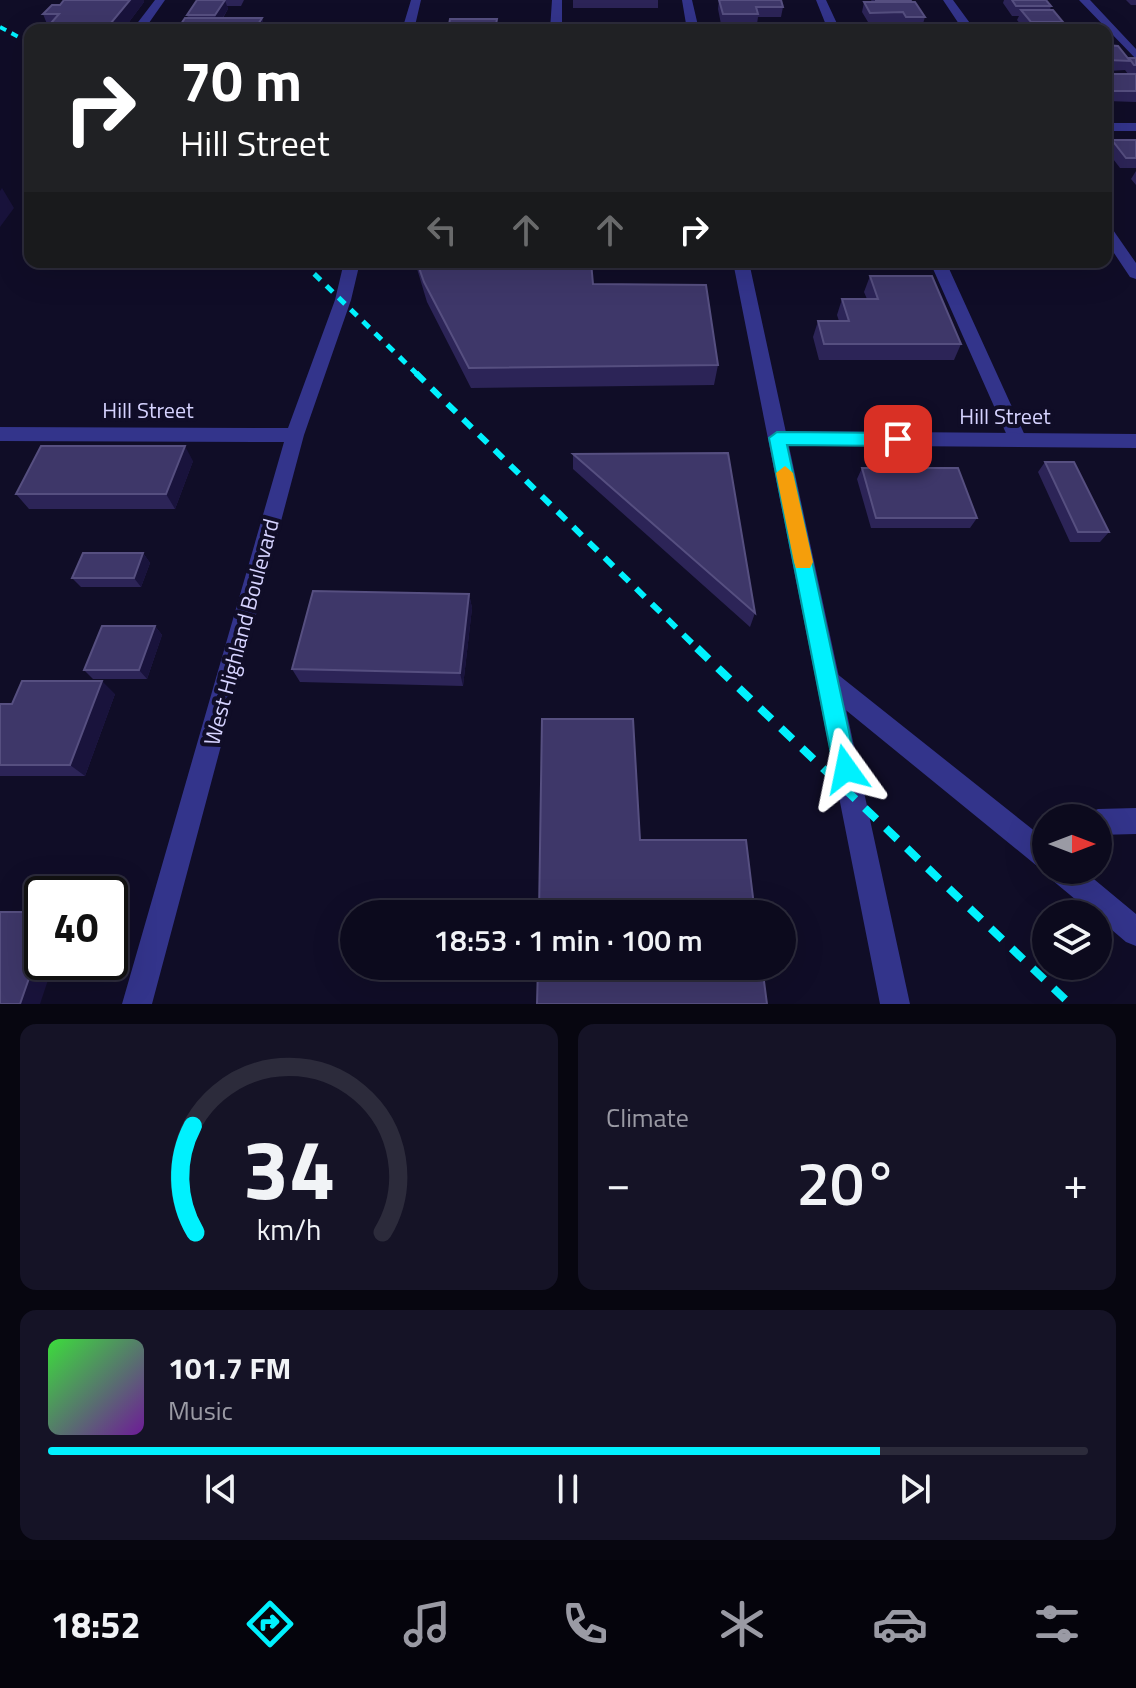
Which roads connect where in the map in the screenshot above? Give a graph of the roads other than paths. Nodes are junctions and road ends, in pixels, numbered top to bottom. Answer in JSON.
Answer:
{"nodes":[{"id":1,"x":160,"y":0,"type":"edge"},
{"id":2,"x":416,"y":0,"type":"edge"},
{"id":3,"x":557,"y":0,"type":"edge"},
{"id":4,"x":687,"y":0,"type":"edge"},
{"id":5,"x":821,"y":0,"type":"edge"},
{"id":6,"x":948,"y":0,"type":"edge"},
{"id":7,"x":1084,"y":0,"type":"edge"},
{"id":8,"x":142,"y":24,"type":"edge"},
{"id":9,"x":410,"y":24,"type":"edge"},
{"id":10,"x":556,"y":24,"type":"edge"},
{"id":11,"x":692,"y":24,"type":"edge"},
{"id":12,"x":831,"y":24,"type":"edge"},
{"id":13,"x":965,"y":24,"type":"edge"},
{"id":14,"x":1106,"y":24,"type":"edge"},
{"id":15,"x":1112,"y":30,"type":"edge"},
{"id":16,"x":1136,"y":56,"type":"edge"},
{"id":17,"x":1112,"y":127,"type":"edge"},
{"id":18,"x":1136,"y":127,"type":"edge"},
{"id":19,"x":1112,"y":239,"type":"edge"},
{"id":20,"x":351,"y":268,"type":"edge"},
{"id":21,"x":742,"y":268,"type":"edge"},
{"id":22,"x":941,"y":268,"type":"edge"},
{"id":23,"x":1136,"y":274,"type":"edge"},
{"id":24,"x":0,"y":434,"type":"edge"},
{"id":25,"x":295,"y":435,"type":"junction"},
{"id":26,"x":777,"y":438,"type":"junction"},
{"id":27,"x":1018,"y":440,"type":"junction"},
{"id":28,"x":1136,"y":441,"type":"edge"},
{"id":29,"x":828,"y":681,"type":"junction"},
{"id":30,"x":1136,"y":821,"type":"edge"},
{"id":31,"x":1112,"y":822,"type":"edge"},
{"id":32,"x":1032,"y":846,"type":"edge"},
{"id":33,"x":1079,"y":884,"type":"edge"},
{"id":34,"x":1136,"y":932,"type":"edge"},
{"id":35,"x":137,"y":1004,"type":"edge"},
{"id":36,"x":895,"y":1004,"type":"edge"}],
"edges":[{"from":1,"to":8,"type":"street"},
{"from":2,"to":9,"type":"street"},
{"from":3,"to":10,"type":"street"},
{"from":4,"to":11,"type":"street"},
{"from":5,"to":12,"type":"street"},
{"from":6,"to":13,"type":"street"},
{"from":7,"to":14,"type":"street"},
{"from":15,"to":16,"type":"street"},
{"from":17,"to":18,"type":"street"},
{"from":19,"to":23,"type":"street"},
{"from":20,"to":25,"type":"street","name":"West Highland Boulevard"},
{"from":21,"to":26,"type":"street"},
{"from":22,"to":27,"type":"street"},
{"from":24,"to":25,"type":"street","name":"Hill Street"},
{"from":25,"to":35,"type":"street","name":"West Highland Boulevard"},
{"from":26,"to":27,"type":"street","name":"Hill Street"},
{"from":26,"to":29,"type":"street"},
{"from":27,"to":28,"type":"street","name":"Hill Street"},
{"from":29,"to":32,"type":"street"},
{"from":29,"to":36,"type":"street"},
{"from":30,"to":31,"type":"street"},
{"from":33,"to":34,"type":"street"}]}
